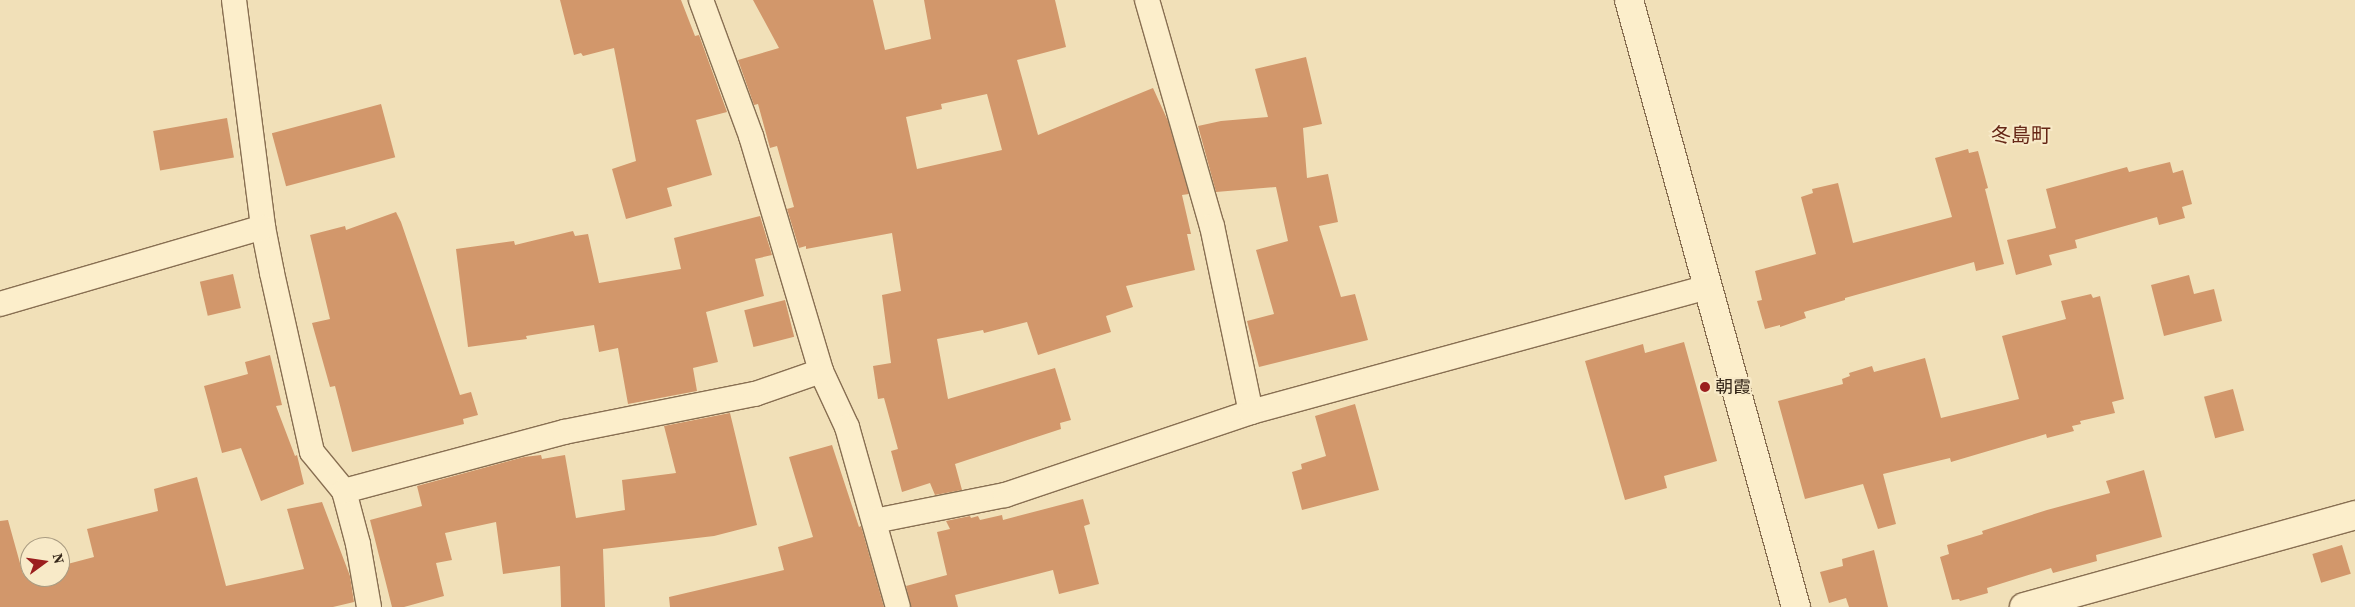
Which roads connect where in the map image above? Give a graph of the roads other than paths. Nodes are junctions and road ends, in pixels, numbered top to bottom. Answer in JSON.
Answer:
{"nodes":[{"id":1,"x":234,"y":0,"type":"edge"},
{"id":2,"x":701,"y":0,"type":"edge"},
{"id":3,"x":1147,"y":0,"type":"edge"},
{"id":4,"x":1630,"y":0,"type":"edge"},
{"id":5,"x":263,"y":227,"type":"junction"},
{"id":6,"x":1708,"y":287,"type":"junction"},
{"id":7,"x":0,"y":304,"type":"edge"},
{"id":8,"x":821,"y":371,"type":"junction"},
{"id":9,"x":1252,"y":412,"type":"junction"},
{"id":10,"x":344,"y":491,"type":"junction"},
{"id":11,"x":2355,"y":515,"type":"edge"},
{"id":12,"x":875,"y":521,"type":"junction"},
{"id":13,"x":369,"y":607,"type":"edge"},
{"id":14,"x":898,"y":607,"type":"edge"},
{"id":15,"x":1796,"y":607,"type":"edge"},
{"id":16,"x":2024,"y":607,"type":"edge"}],
"edges":[{"from":1,"to":5,"type":"street"},
{"from":2,"to":8,"type":"street"},
{"from":3,"to":9,"type":"street"},
{"from":4,"to":6,"type":"street"},
{"from":5,"to":7,"type":"street"},
{"from":5,"to":10,"type":"street"},
{"from":6,"to":9,"type":"street"},
{"from":6,"to":15,"type":"street"},
{"from":8,"to":10,"type":"street"},
{"from":8,"to":12,"type":"street"},
{"from":9,"to":12,"type":"street"},
{"from":10,"to":13,"type":"street"},
{"from":11,"to":16,"type":"street"},
{"from":12,"to":14,"type":"street"}]}
